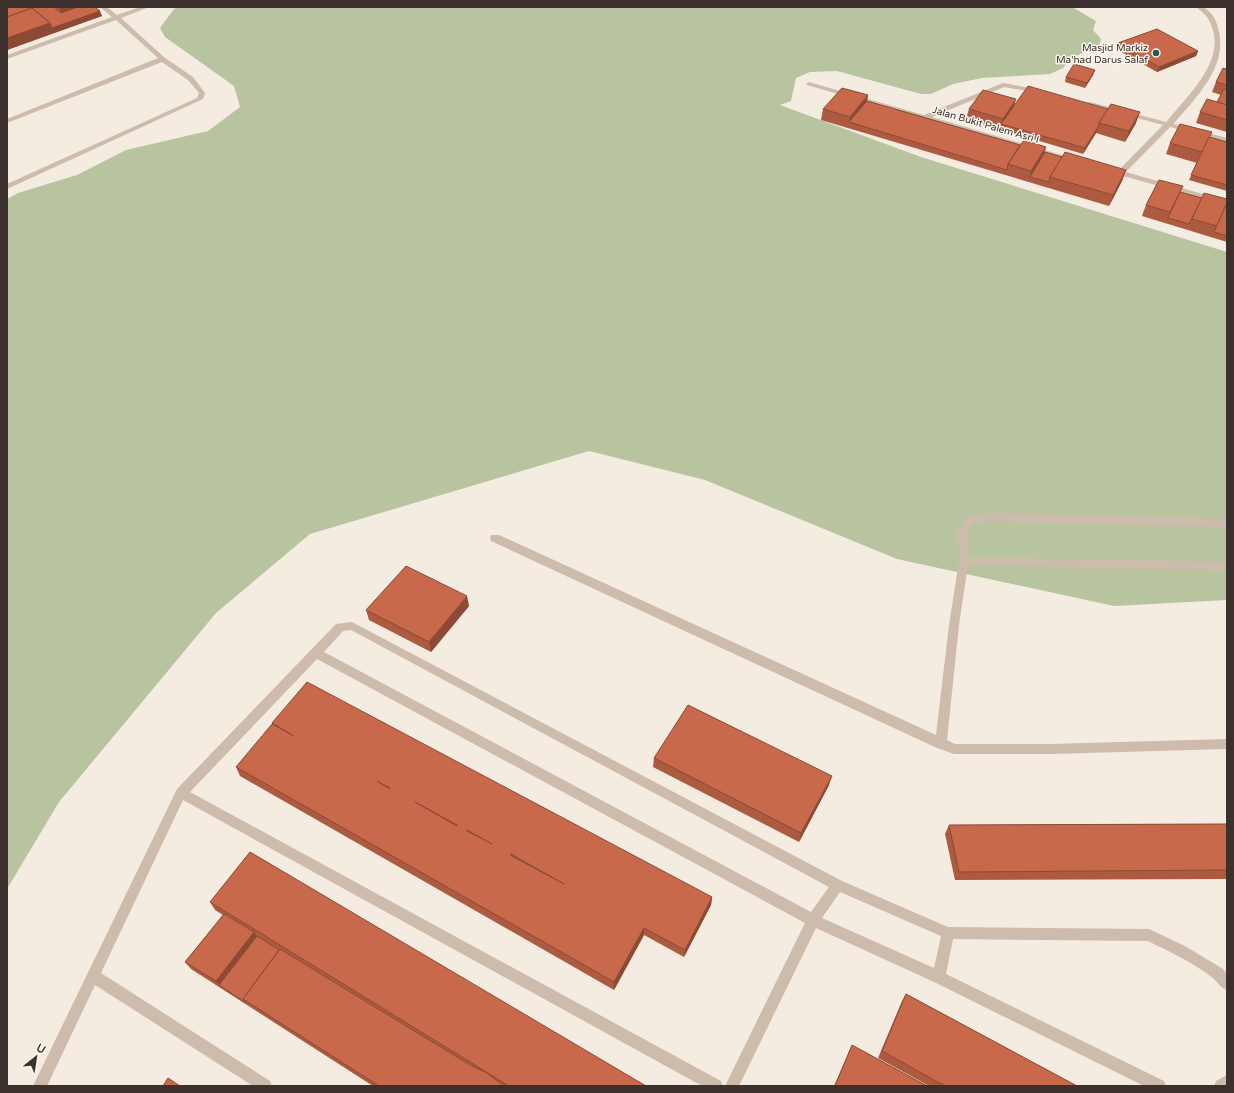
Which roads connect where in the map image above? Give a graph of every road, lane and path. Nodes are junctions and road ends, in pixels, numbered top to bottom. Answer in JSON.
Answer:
{"nodes":[{"id":1,"x":103,"y":7,"type":"edge"},
{"id":2,"x":146,"y":7,"type":"edge"},
{"id":3,"x":1199,"y":7,"type":"edge"},
{"id":4,"x":117,"y":17,"type":"junction"},
{"id":5,"x":7,"y":57,"type":"edge"},
{"id":6,"x":163,"y":59,"type":"junction"},
{"id":7,"x":809,"y":84,"type":"dead end"},
{"id":8,"x":1050,"y":94,"type":"edge"},
{"id":9,"x":1080,"y":102,"type":"edge"},
{"id":10,"x":925,"y":117,"type":"junction"},
{"id":11,"x":7,"y":121,"type":"edge"},
{"id":12,"x":1170,"y":124,"type":"junction"},
{"id":13,"x":1227,"y":140,"type":"edge"},
{"id":14,"x":1083,"y":162,"type":"edge"},
{"id":15,"x":1106,"y":168,"type":"edge"},
{"id":16,"x":1120,"y":172,"type":"junction"},
{"id":17,"x":7,"y":187,"type":"edge"},
{"id":18,"x":1227,"y":203,"type":"edge"},
{"id":19,"x":1227,"y":523,"type":"edge"},
{"id":20,"x":495,"y":538,"type":"dead end"},
{"id":21,"x":964,"y":561,"type":"junction"},
{"id":22,"x":1227,"y":566,"type":"edge"},
{"id":23,"x":316,"y":653,"type":"junction"},
{"id":24,"x":941,"y":744,"type":"junction"},
{"id":25,"x":1227,"y":744,"type":"edge"},
{"id":26,"x":180,"y":793,"type":"junction"},
{"id":27,"x":838,"y":885,"type":"junction"},
{"id":28,"x":813,"y":920,"type":"junction"},
{"id":29,"x":948,"y":933,"type":"junction"},
{"id":30,"x":94,"y":976,"type":"junction"},
{"id":31,"x":939,"y":977,"type":"junction"},
{"id":32,"x":1227,"y":984,"type":"edge"},
{"id":33,"x":1227,"y":1082,"type":"edge"},
{"id":34,"x":40,"y":1086,"type":"edge"},
{"id":35,"x":265,"y":1086,"type":"edge"},
{"id":36,"x":716,"y":1086,"type":"edge"},
{"id":37,"x":732,"y":1086,"type":"edge"},
{"id":38,"x":1160,"y":1086,"type":"edge"},
{"id":39,"x":1221,"y":1086,"type":"edge"}],
"edges":[{"from":1,"to":4,"type":"street"},
{"from":2,"to":4,"type":"street"},
{"from":3,"to":12,"type":"street"},
{"from":4,"to":5,"type":"street"},
{"from":4,"to":6,"type":"street"},
{"from":6,"to":11,"type":"street"},
{"from":6,"to":17,"type":"street"},
{"from":7,"to":10,"type":"street","name":"Jalan Bukit Palem Asri I"},
{"from":8,"to":10,"type":"street"},
{"from":9,"to":12,"type":"street"},
{"from":10,"to":14,"type":"street","name":"Jalan Bukit Palem Asri I"},
{"from":12,"to":13,"type":"street"},
{"from":12,"to":16,"type":"street"},
{"from":15,"to":16,"type":"street"},
{"from":16,"to":18,"type":"street"},
{"from":19,"to":21,"type":"street"},
{"from":20,"to":24,"type":"street"},
{"from":21,"to":22,"type":"street"},
{"from":21,"to":24,"type":"street"},
{"from":23,"to":26,"type":"street"},
{"from":23,"to":27,"type":"street"},
{"from":23,"to":28,"type":"street"},
{"from":24,"to":25,"type":"street"},
{"from":26,"to":30,"type":"street"},
{"from":26,"to":36,"type":"street"},
{"from":27,"to":28,"type":"street"},
{"from":27,"to":29,"type":"street"},
{"from":28,"to":31,"type":"street"},
{"from":28,"to":37,"type":"street"},
{"from":29,"to":31,"type":"street"},
{"from":29,"to":32,"type":"street"},
{"from":30,"to":34,"type":"street"},
{"from":30,"to":35,"type":"street"},
{"from":31,"to":38,"type":"street"},
{"from":33,"to":39,"type":"street"}]}
